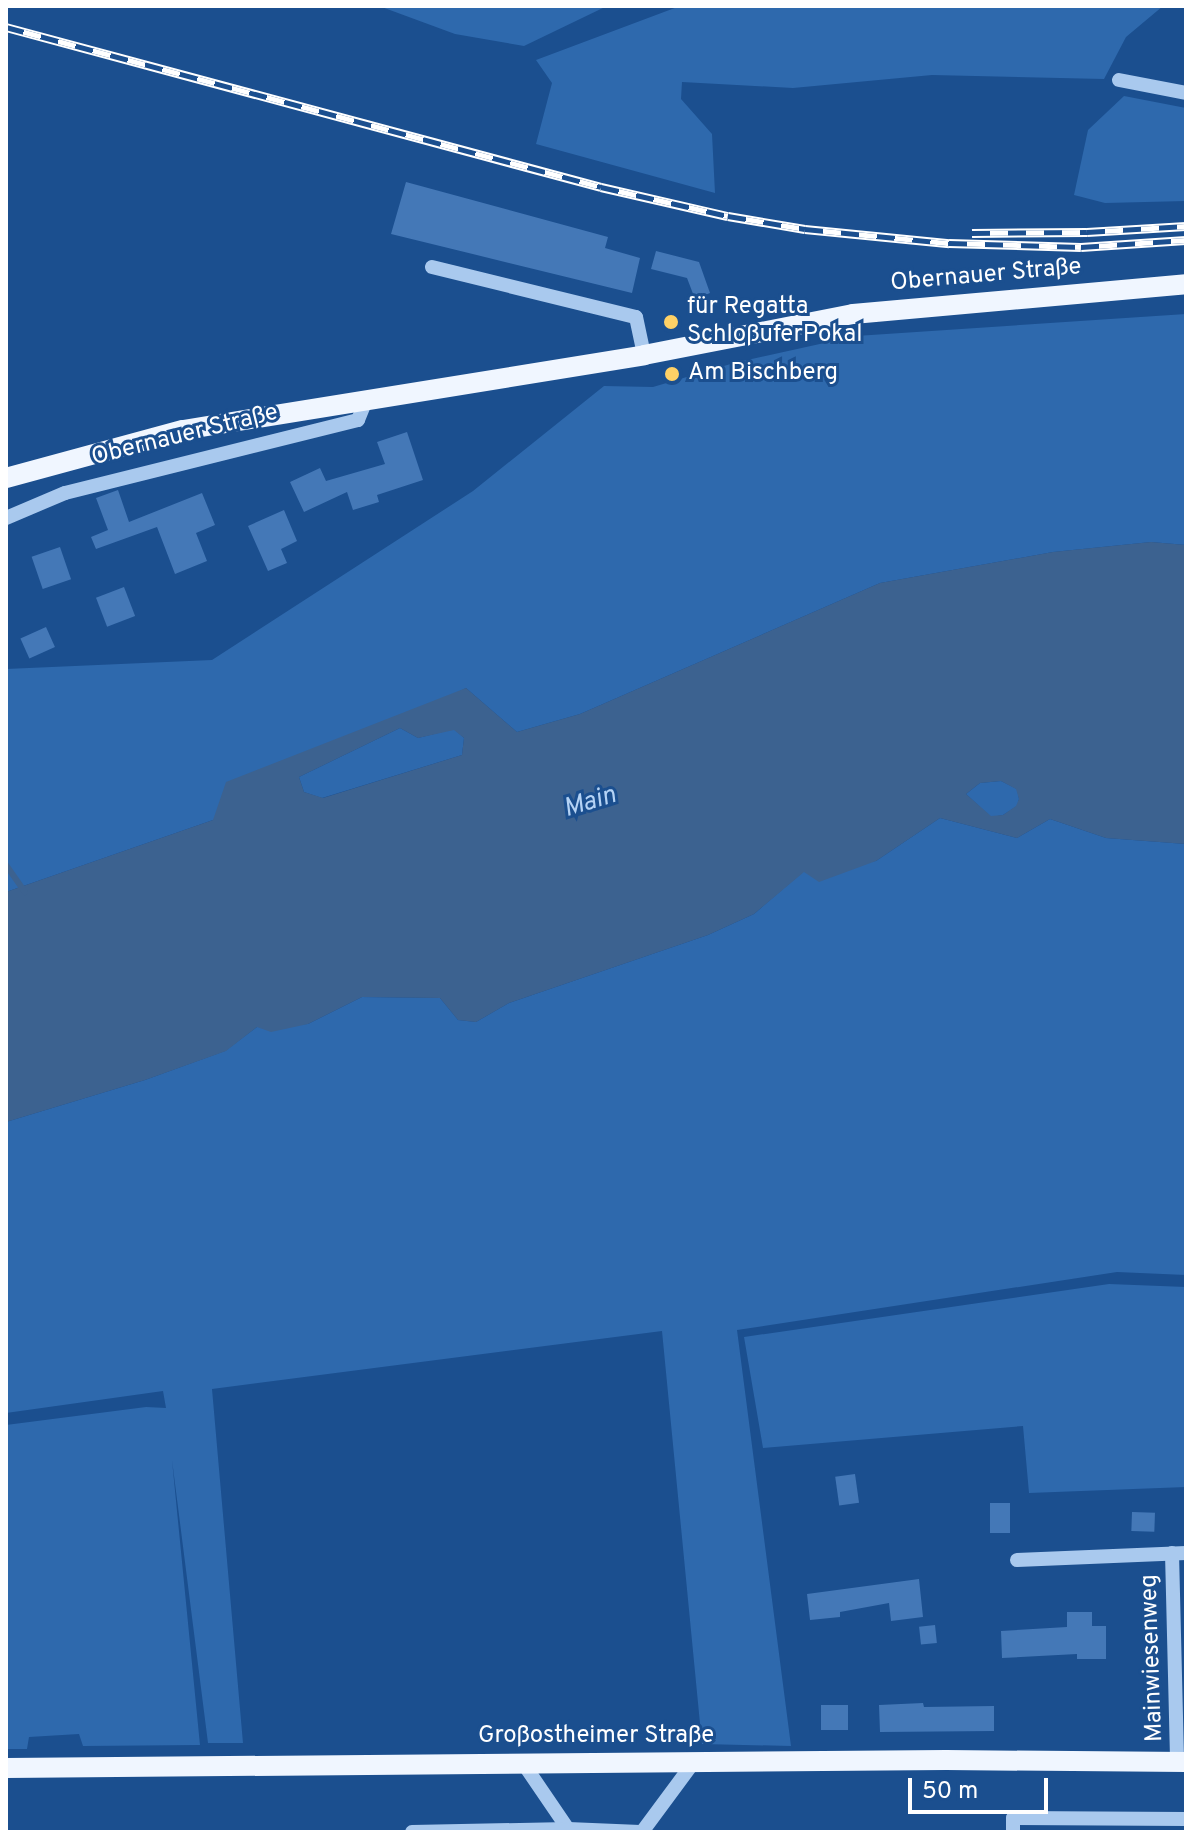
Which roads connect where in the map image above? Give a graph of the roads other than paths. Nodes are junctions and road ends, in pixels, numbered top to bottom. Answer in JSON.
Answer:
{"nodes":[{"id":1,"x":1119,"y":80,"type":"dead end"},
{"id":2,"x":1186,"y":93,"type":"edge"},
{"id":3,"x":432,"y":267,"type":"dead end"},
{"id":4,"x":1186,"y":284,"type":"edge"},
{"id":5,"x":644,"y":355,"type":"junction"},
{"id":6,"x":366,"y":400,"type":"junction"},
{"id":7,"x":6,"y":478,"type":"edge"},
{"id":8,"x":6,"y":518,"type":"edge"},
{"id":9,"x":1179,"y":1553,"type":"edge"},
{"id":10,"x":1017,"y":1560,"type":"dead end"},
{"id":11,"x":1182,"y":1762,"type":"edge"},
{"id":12,"x":523,"y":1763,"type":"junction"},
{"id":13,"x":693,"y":1763,"type":"junction"},
{"id":14,"x":6,"y":1768,"type":"edge"},
{"id":15,"x":659,"y":1809,"type":"junction"},
{"id":16,"x":1186,"y":1819,"type":"edge"},
{"id":17,"x":568,"y":1831,"type":"edge"},
{"id":18,"x":412,"y":1832,"type":"edge"},
{"id":19,"x":641,"y":1832,"type":"edge"},
{"id":20,"x":660,"y":1832,"type":"edge"},
{"id":21,"x":1013,"y":1832,"type":"edge"}],
"edges":[{"from":1,"to":2,"type":"street"},
{"from":3,"to":5,"type":"street"},
{"from":4,"to":5,"type":"main road","name":"Obernauer Straße"},
{"from":5,"to":6,"type":"main road","name":"Obernauer Straße"},
{"from":6,"to":7,"type":"main road","name":"Obernauer Straße"},
{"from":6,"to":8,"type":"street","name":"Obernauer Straße"},
{"from":9,"to":10,"type":"street","name":"Mainwiesenweg"},
{"from":9,"to":11,"type":"street","name":"Mainwiesenweg"},
{"from":11,"to":13,"type":"main road","name":"Großostheimer Straße"},
{"from":12,"to":13,"type":"main road","name":"Großostheimer Straße"},
{"from":12,"to":14,"type":"main road","name":"Großostheimer Straße"},
{"from":12,"to":17,"type":"street"},
{"from":13,"to":15,"type":"street"},
{"from":15,"to":19,"type":"street"},
{"from":15,"to":20,"type":"street"},
{"from":16,"to":21,"type":"street"},
{"from":17,"to":18,"type":"street"},
{"from":17,"to":19,"type":"street"}]}
